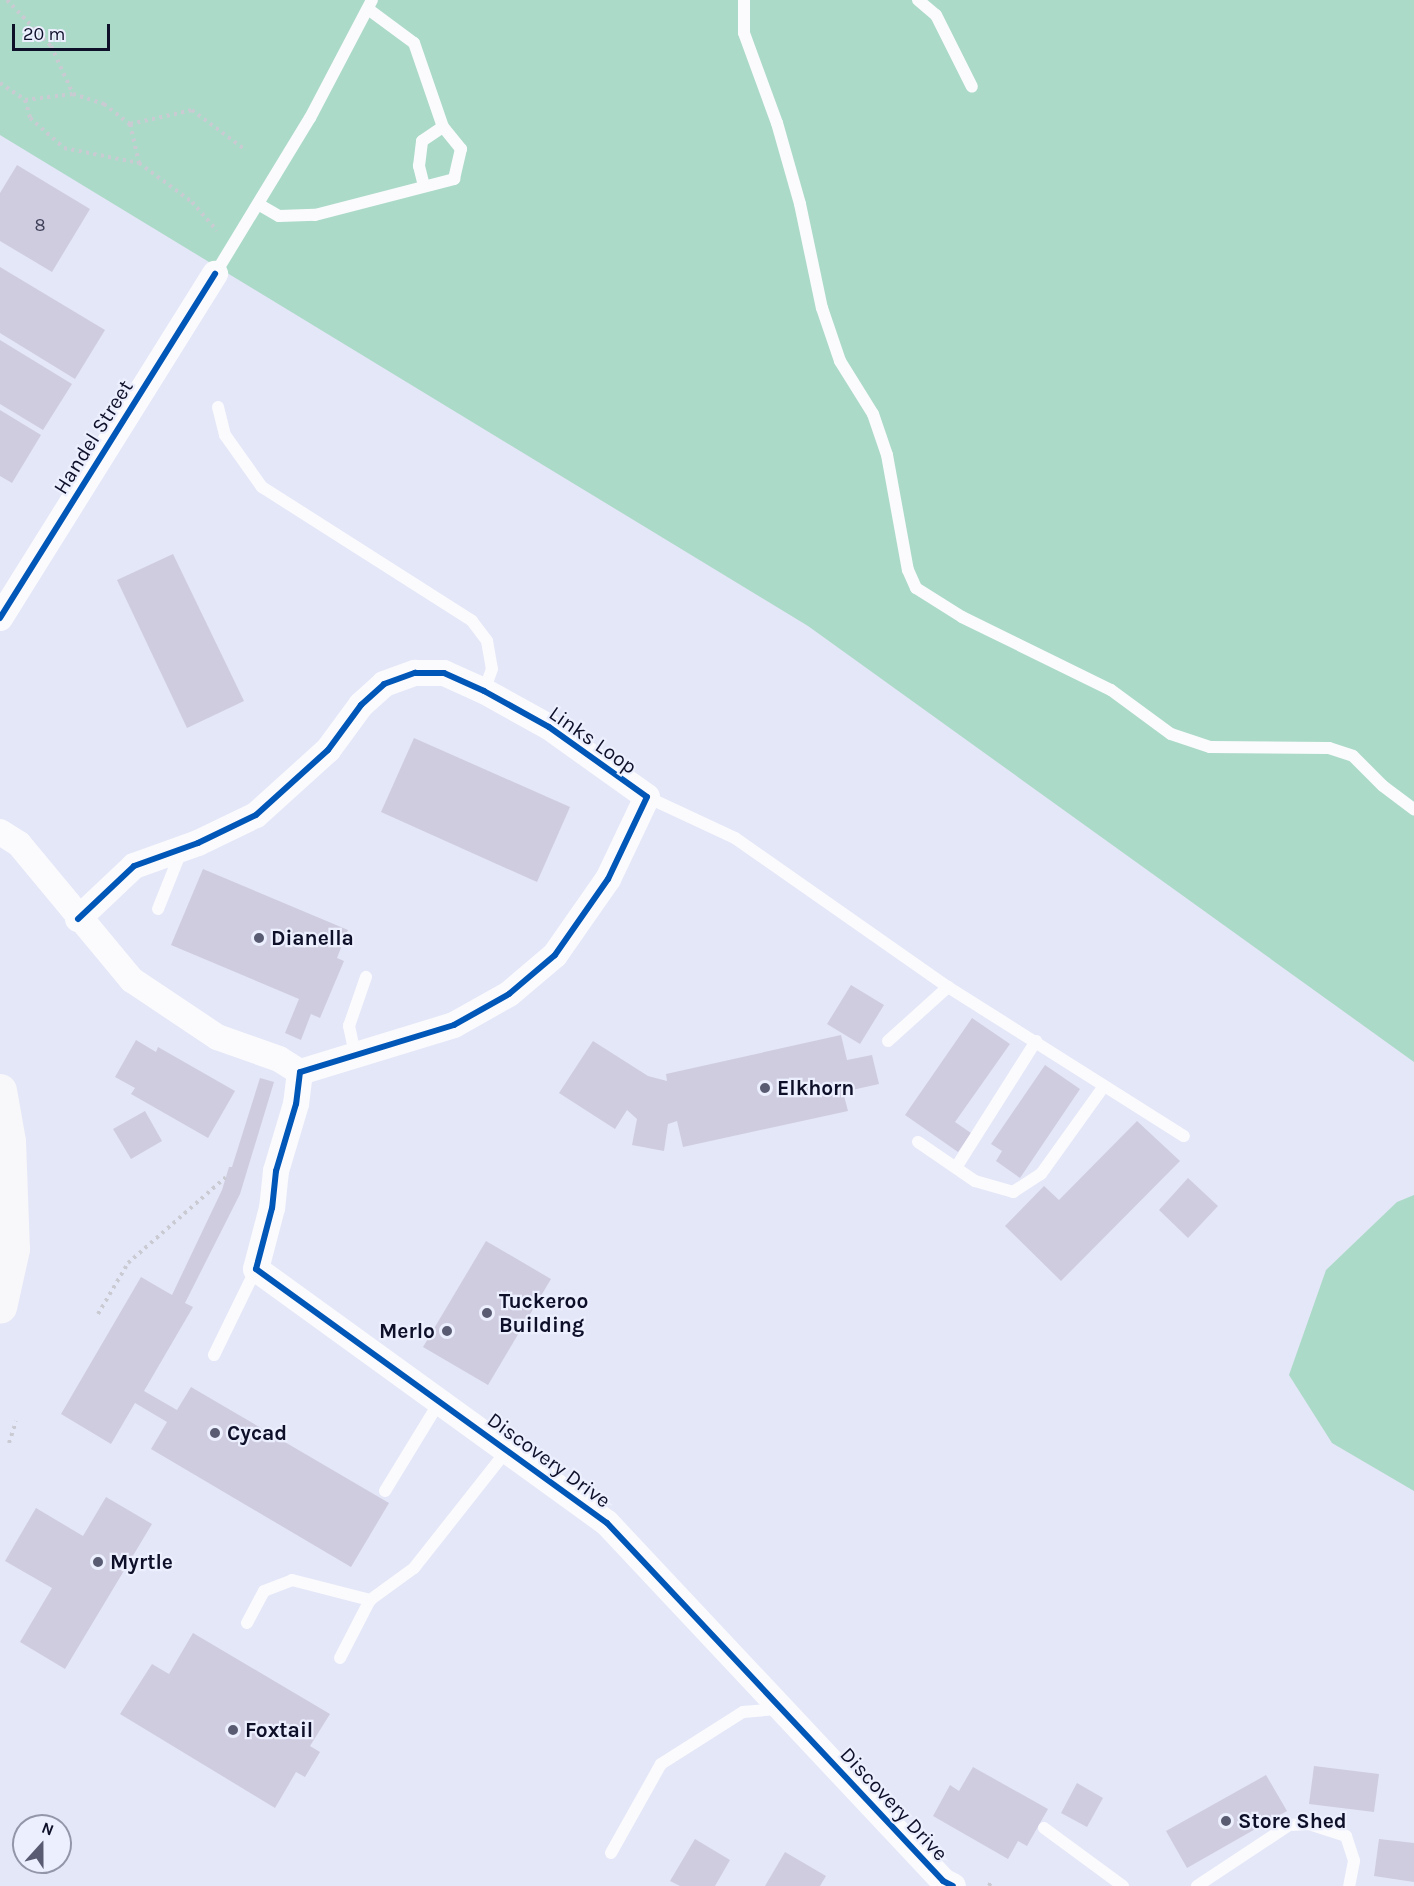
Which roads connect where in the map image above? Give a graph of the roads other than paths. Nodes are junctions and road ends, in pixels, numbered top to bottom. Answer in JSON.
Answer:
{"nodes":[{"id":1,"x":744,"y":0,"type":"edge"},
{"id":2,"x":918,"y":0,"type":"edge"},
{"id":3,"x":370,"y":5,"type":"edge"},
{"id":4,"x":972,"y":87,"type":"dead end"},
{"id":5,"x":443,"y":127,"type":"junction"},
{"id":6,"x":424,"y":186,"type":"junction"},
{"id":7,"x":258,"y":204,"type":"junction"},
{"id":8,"x":214,"y":273,"type":"joint"},
{"id":9,"x":218,"y":407,"type":"dead end"},
{"id":10,"x":0,"y":618,"type":"edge"},
{"id":11,"x":484,"y":691,"type":"junction"},
{"id":12,"x":647,"y":797,"type":"junction"},
{"id":13,"x":1414,"y":810,"type":"edge"},
{"id":14,"x":0,"y":832,"type":"edge"},
{"id":15,"x":183,"y":848,"type":"junction"},
{"id":16,"x":158,"y":909,"type":"dead end"},
{"id":17,"x":78,"y":919,"type":"junction"},
{"id":18,"x":366,"y":977,"type":"dead end"},
{"id":19,"x":948,"y":987,"type":"junction"},
{"id":20,"x":888,"y":1041,"type":"dead end"},
{"id":21,"x":1036,"y":1041,"type":"junction"},
{"id":22,"x":355,"y":1054,"type":"junction"},
{"id":23,"x":300,"y":1072,"type":"junction"},
{"id":24,"x":1104,"y":1086,"type":"junction"},
{"id":25,"x":0,"y":1090,"type":"edge"},
{"id":26,"x":1184,"y":1136,"type":"dead end"},
{"id":27,"x":918,"y":1142,"type":"dead end"},
{"id":28,"x":957,"y":1166,"type":"junction"},
{"id":29,"x":256,"y":1269,"type":"junction"},
{"id":30,"x":0,"y":1306,"type":"edge"},
{"id":31,"x":214,"y":1355,"type":"dead end"},
{"id":32,"x":440,"y":1401,"type":"junction"},
{"id":33,"x":508,"y":1448,"type":"junction"},
{"id":34,"x":385,"y":1491,"type":"dead end"},
{"id":35,"x":370,"y":1600,"type":"junction"},
{"id":36,"x":247,"y":1623,"type":"dead end"},
{"id":37,"x":340,"y":1658,"type":"dead end"},
{"id":38,"x":783,"y":1708,"type":"junction"},
{"id":39,"x":1044,"y":1828,"type":"dead end"},
{"id":40,"x":611,"y":1852,"type":"dead end"},
{"id":41,"x":944,"y":1884,"type":"edge"},
{"id":42,"x":1124,"y":1886,"type":"edge"},
{"id":43,"x":1197,"y":1886,"type":"edge"},
{"id":44,"x":1349,"y":1886,"type":"edge"}],
"edges":[{"from":1,"to":13,"type":"lane"},
{"from":2,"to":4,"type":"lane"},
{"from":3,"to":5,"type":"lane"},
{"from":3,"to":7,"type":"lane"},
{"from":5,"to":6,"type":"lane"},
{"from":5,"to":6,"type":"lane"},
{"from":6,"to":7,"type":"lane"},
{"from":7,"to":8,"type":"lane"},
{"from":8,"to":10,"type":"street","name":"Handel Street"},
{"from":9,"to":11,"type":"lane"},
{"from":11,"to":12,"type":"street","name":"Links Loop"},
{"from":11,"to":15,"type":"street","name":"Links Loop"},
{"from":12,"to":19,"type":"lane"},
{"from":12,"to":22,"type":"street","name":"Links Loop"},
{"from":14,"to":17,"type":"street"},
{"from":15,"to":16,"type":"lane"},
{"from":15,"to":17,"type":"street","name":"Links Loop"},
{"from":17,"to":23,"type":"street"},
{"from":18,"to":22,"type":"lane"},
{"from":19,"to":20,"type":"lane"},
{"from":19,"to":21,"type":"lane"},
{"from":21,"to":24,"type":"lane"},
{"from":21,"to":28,"type":"lane"},
{"from":22,"to":23,"type":"street","name":"Links Loop"},
{"from":23,"to":29,"type":"street"},
{"from":24,"to":26,"type":"lane"},
{"from":24,"to":28,"type":"lane"},
{"from":25,"to":30,"type":"street"},
{"from":27,"to":28,"type":"lane"},
{"from":29,"to":31,"type":"lane"},
{"from":29,"to":32,"type":"street","name":"Discovery Drive"},
{"from":32,"to":33,"type":"street","name":"Discovery Drive"},
{"from":32,"to":34,"type":"lane"},
{"from":33,"to":35,"type":"lane"},
{"from":33,"to":38,"type":"street","name":"Discovery Drive"},
{"from":35,"to":36,"type":"lane"},
{"from":35,"to":37,"type":"lane"},
{"from":38,"to":40,"type":"lane"},
{"from":38,"to":41,"type":"street","name":"Discovery Drive"},
{"from":39,"to":42,"type":"lane"},
{"from":43,"to":44,"type":"lane"}]}
